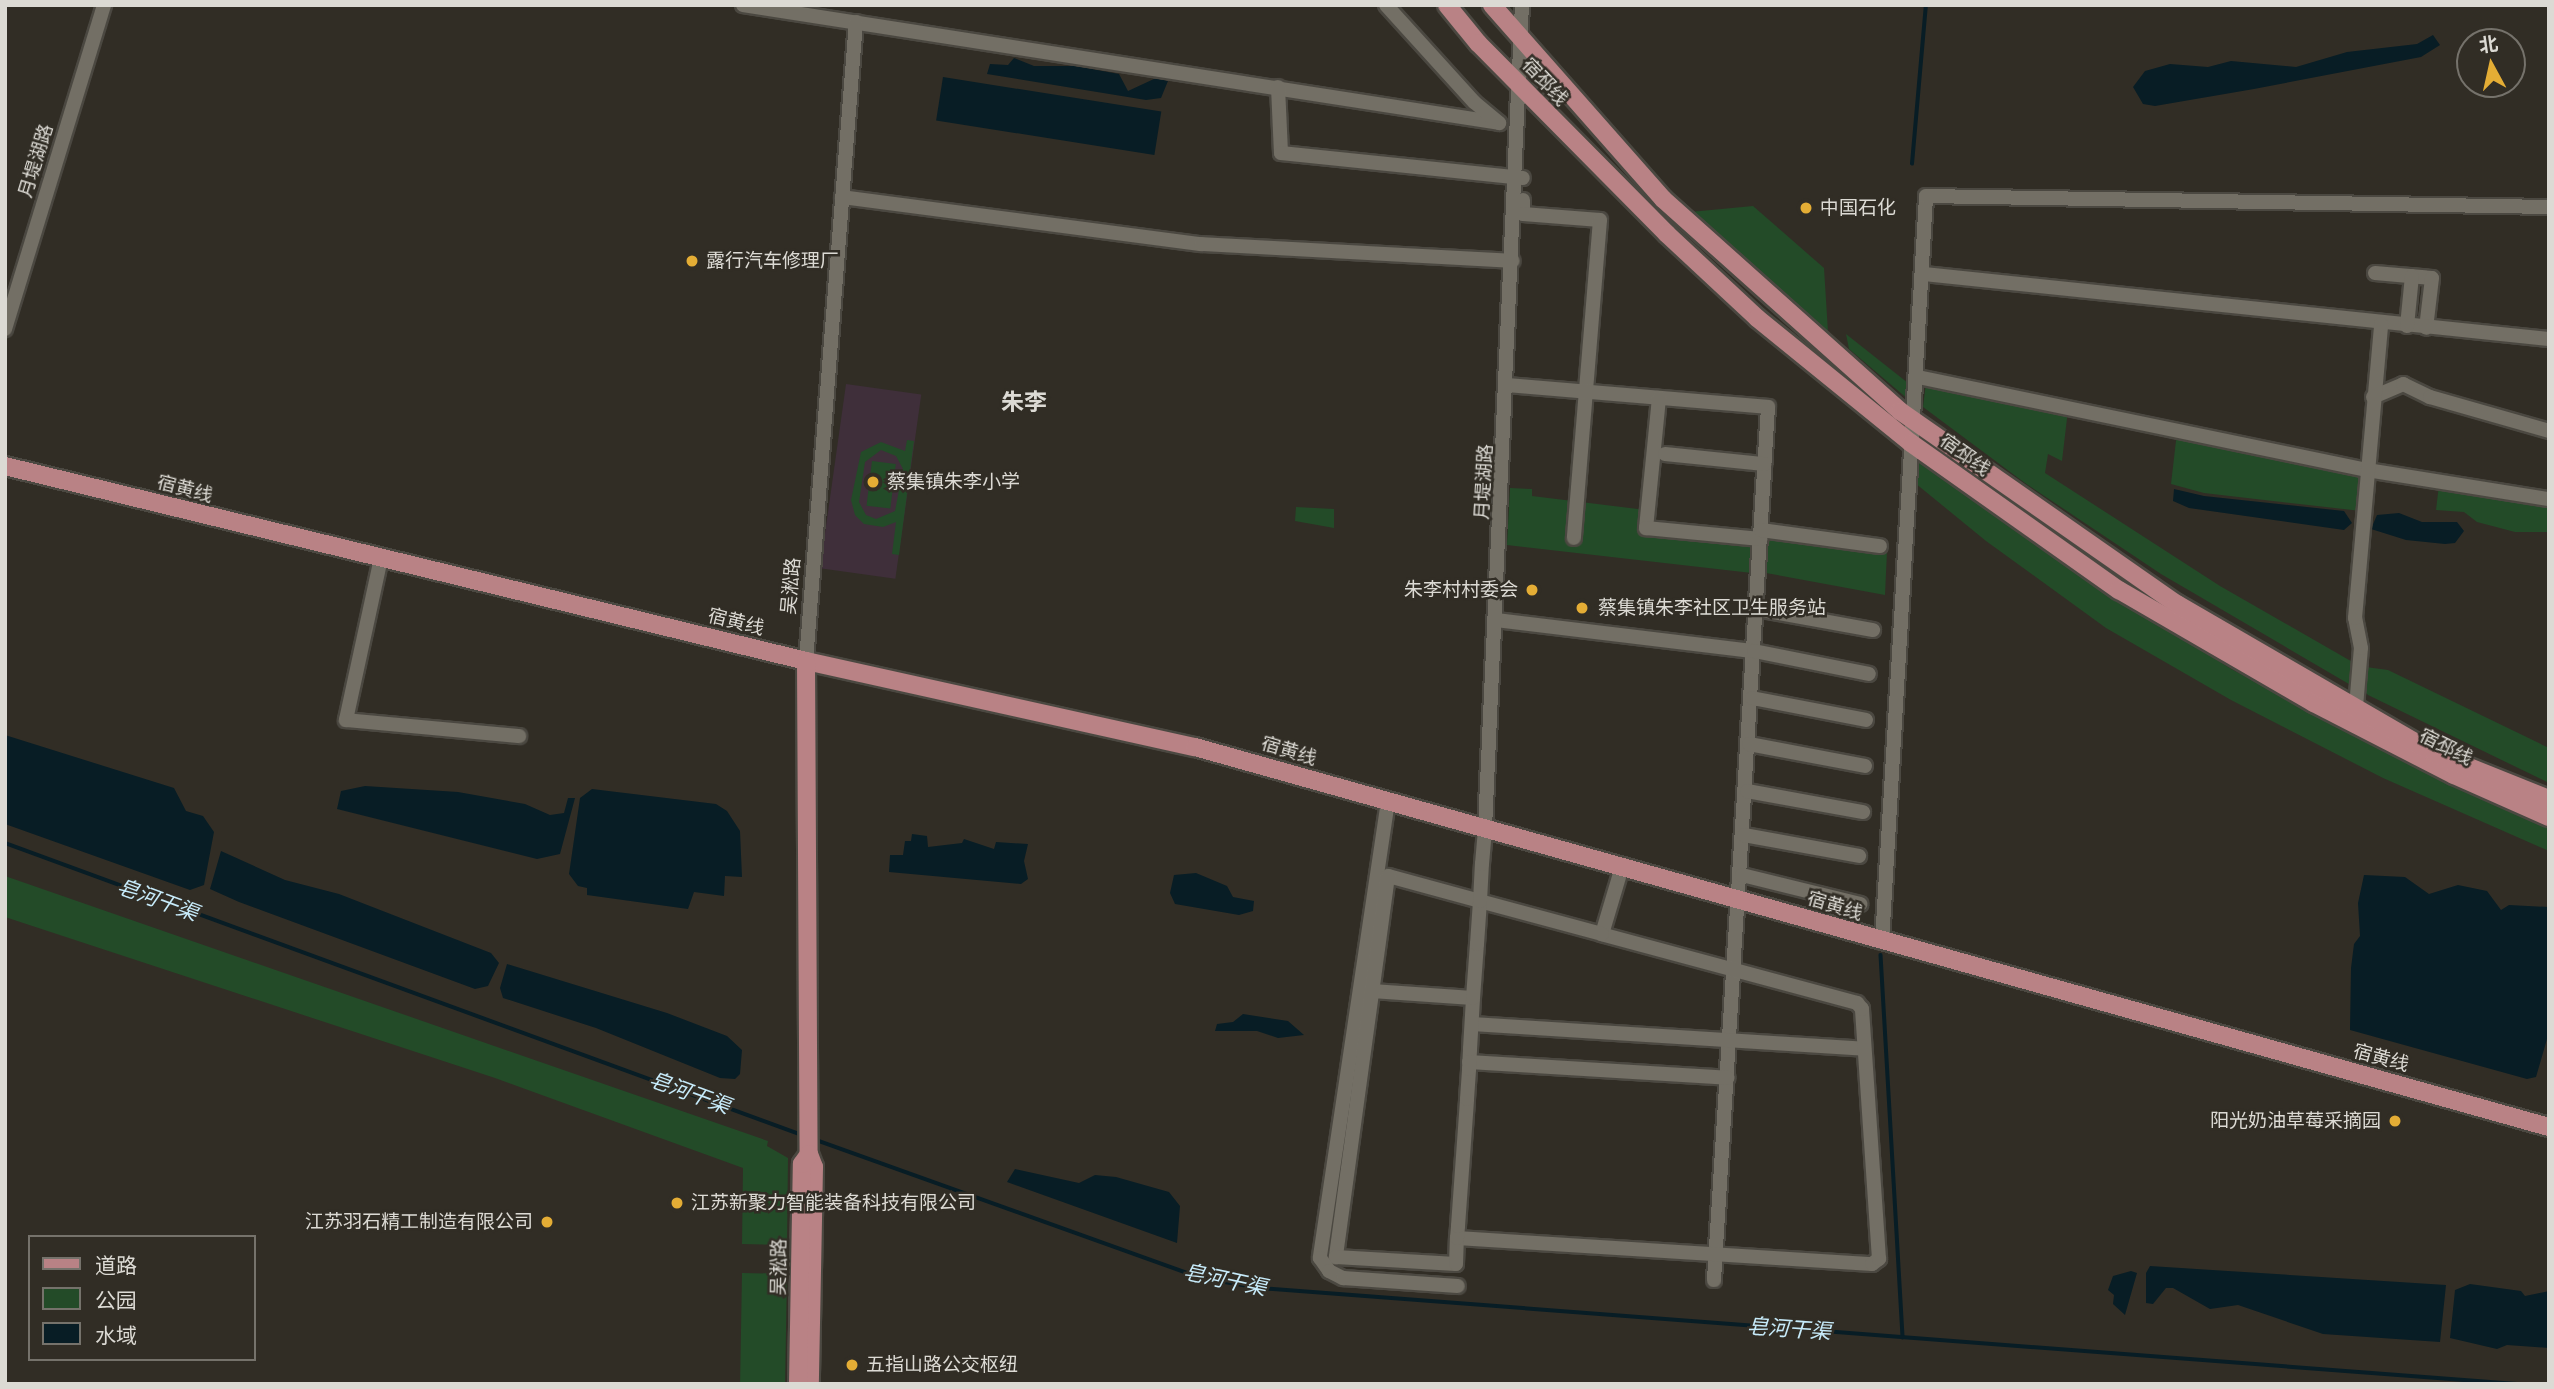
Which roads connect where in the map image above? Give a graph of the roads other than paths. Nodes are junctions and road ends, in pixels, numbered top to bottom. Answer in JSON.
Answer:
{"nodes":[{"id":1,"x":104,"y":5,"type":"edge"},
{"id":2,"x":743,"y":5,"type":"edge"},
{"id":3,"x":1386,"y":5,"type":"edge"},
{"id":4,"x":1447,"y":5,"type":"edge"},
{"id":5,"x":1492,"y":5,"type":"edge"},
{"id":6,"x":1522,"y":5,"type":"edge"},
{"id":7,"x":856,"y":22,"type":"junction"},
{"id":8,"x":1521,"y":38,"type":"junction"},
{"id":9,"x":1518,"y":84,"type":"junction"},
{"id":10,"x":1278,"y":87,"type":"junction"},
{"id":11,"x":1499,"y":123,"type":"junction"},
{"id":12,"x":1516,"y":137,"type":"junction"},
{"id":13,"x":1516,"y":177,"type":"junction"},
{"id":14,"x":842,"y":197,"type":"junction"},
{"id":15,"x":2549,"y":207,"type":"edge"},
{"id":16,"x":1513,"y":261,"type":"junction"},
{"id":17,"x":2375,"y":273,"type":"dead end"},
{"id":18,"x":1924,"y":274,"type":"junction"},
{"id":19,"x":2412,"y":276,"type":"junction"},
{"id":20,"x":2381,"y":324,"type":"junction"},
{"id":21,"x":2407,"y":326,"type":"junction"},
{"id":22,"x":2426,"y":328,"type":"junction"},
{"id":23,"x":5,"y":329,"type":"edge"},
{"id":24,"x":2549,"y":339,"type":"edge"},
{"id":25,"x":1918,"y":377,"type":"junction"},
{"id":26,"x":1508,"y":385,"type":"junction"},
{"id":27,"x":1587,"y":392,"type":"junction"},
{"id":28,"x":2373,"y":397,"type":"junction"},
{"id":29,"x":1659,"y":398,"type":"junction"},
{"id":30,"x":1914,"y":420,"type":"junction"},
{"id":31,"x":2549,"y":431,"type":"edge"},
{"id":32,"x":1911,"y":443,"type":"junction"},
{"id":33,"x":1665,"y":454,"type":"dead end"},
{"id":34,"x":1765,"y":464,"type":"junction"},
{"id":35,"x":5,"y":466,"type":"edge"},
{"id":36,"x":2367,"y":470,"type":"junction"},
{"id":37,"x":2549,"y":499,"type":"edge"},
{"id":38,"x":1761,"y":534,"type":"junction"},
{"id":39,"x":1574,"y":538,"type":"dead end"},
{"id":40,"x":1880,"y":546,"type":"dead end"},
{"id":41,"x":381,"y":558,"type":"junction"},
{"id":42,"x":1757,"y":609,"type":"junction"},
{"id":43,"x":1496,"y":620,"type":"junction"},
{"id":44,"x":1873,"y":630,"type":"dead end"},
{"id":45,"x":1754,"y":651,"type":"junction"},
{"id":46,"x":806,"y":660,"type":"junction"},
{"id":47,"x":1869,"y":674,"type":"dead end"},
{"id":48,"x":1752,"y":698,"type":"junction"},
{"id":49,"x":2356,"y":708,"type":"junction"},
{"id":50,"x":1866,"y":720,"type":"dead end"},
{"id":51,"x":519,"y":736,"type":"dead end"},
{"id":52,"x":1749,"y":744,"type":"junction"},
{"id":53,"x":1865,"y":766,"type":"dead end"},
{"id":54,"x":1747,"y":791,"type":"junction"},
{"id":55,"x":2549,"y":799,"type":"edge"},
{"id":56,"x":1388,"y":801,"type":"junction"},
{"id":57,"x":1863,"y":811,"type":"dead end"},
{"id":58,"x":2549,"y":817,"type":"edge"},
{"id":59,"x":1485,"y":828,"type":"junction"},
{"id":60,"x":1744,"y":835,"type":"junction"},
{"id":61,"x":1859,"y":856,"type":"dead end"},
{"id":62,"x":1622,"y":867,"type":"junction"},
{"id":63,"x":1742,"y":876,"type":"junction"},
{"id":64,"x":1480,"y":901,"type":"junction"},
{"id":65,"x":1741,"y":901,"type":"junction"},
{"id":66,"x":1860,"y":904,"type":"dead end"},
{"id":67,"x":1602,"y":934,"type":"junction"},
{"id":68,"x":1882,"y":942,"type":"junction"},
{"id":69,"x":1736,"y":970,"type":"junction"},
{"id":70,"x":1372,"y":996,"type":"junction"},
{"id":71,"x":1473,"y":998,"type":"junction"},
{"id":72,"x":1355,"y":1000,"type":"junction"},
{"id":73,"x":1472,"y":1024,"type":"junction"},
{"id":74,"x":1731,"y":1040,"type":"junction"},
{"id":75,"x":1864,"y":1049,"type":"junction"},
{"id":76,"x":1469,"y":1062,"type":"junction"},
{"id":77,"x":1728,"y":1077,"type":"junction"},
{"id":78,"x":2549,"y":1126,"type":"edge"},
{"id":79,"x":809,"y":1154,"type":"junction"},
{"id":80,"x":1457,"y":1238,"type":"junction"},
{"id":81,"x":1716,"y":1255,"type":"junction"},
{"id":82,"x":1714,"y":1280,"type":"dead end"},
{"id":83,"x":1458,"y":1286,"type":"dead end"},
{"id":84,"x":798,"y":1384,"type":"edge"},
{"id":85,"x":810,"y":1384,"type":"edge"}],
"edges":[{"from":1,"to":23,"type":"street","name":"月堤湖路"},
{"from":2,"to":7,"type":"street"},
{"from":3,"to":11,"type":"street"},
{"from":4,"to":9,"type":"main road","name":"宿邳线"},
{"from":5,"to":8,"type":"main road","name":"宿邳线"},
{"from":6,"to":8,"type":"street","name":"月堤湖路"},
{"from":7,"to":10,"type":"street"},
{"from":7,"to":14,"type":"street","name":"吴淞路"},
{"from":8,"to":9,"type":"street","name":"月堤湖路"},
{"from":8,"to":30,"type":"main road","name":"宿邳线"},
{"from":9,"to":12,"type":"street","name":"月堤湖路"},
{"from":9,"to":32,"type":"main road","name":"宿邳线"},
{"from":10,"to":11,"type":"street"},
{"from":10,"to":13,"type":"street"},
{"from":11,"to":12,"type":"street"},
{"from":12,"to":13,"type":"street","name":"月堤湖路"},
{"from":13,"to":16,"type":"street","name":"月堤湖路"},
{"from":13,"to":27,"type":"street"},
{"from":14,"to":16,"type":"street"},
{"from":14,"to":46,"type":"street","name":"吴淞路"},
{"from":15,"to":18,"type":"street"},
{"from":16,"to":26,"type":"street","name":"月堤湖路"},
{"from":17,"to":19,"type":"street"},
{"from":18,"to":20,"type":"street"},
{"from":18,"to":25,"type":"street"},
{"from":19,"to":21,"type":"street"},
{"from":19,"to":22,"type":"street"},
{"from":20,"to":21,"type":"street"},
{"from":20,"to":28,"type":"street"},
{"from":21,"to":22,"type":"street"},
{"from":22,"to":24,"type":"street"},
{"from":25,"to":30,"type":"street"},
{"from":25,"to":36,"type":"street"},
{"from":26,"to":27,"type":"street"},
{"from":26,"to":43,"type":"street","name":"月堤湖路"},
{"from":27,"to":29,"type":"street"},
{"from":27,"to":39,"type":"street"},
{"from":28,"to":31,"type":"street"},
{"from":28,"to":36,"type":"street"},
{"from":29,"to":34,"type":"street"},
{"from":29,"to":38,"type":"street"},
{"from":30,"to":32,"type":"street"},
{"from":30,"to":49,"type":"main road","name":"宿邳线"},
{"from":32,"to":58,"type":"main road","name":"宿邳线"},
{"from":32,"to":68,"type":"street"},
{"from":33,"to":34,"type":"street"},
{"from":34,"to":38,"type":"street"},
{"from":35,"to":41,"type":"main road","name":"宿黄线"},
{"from":36,"to":37,"type":"street"},
{"from":36,"to":49,"type":"street"},
{"from":38,"to":40,"type":"street"},
{"from":38,"to":42,"type":"street"},
{"from":41,"to":46,"type":"main road","name":"宿黄线"},
{"from":41,"to":51,"type":"street"},
{"from":42,"to":44,"type":"street"},
{"from":42,"to":45,"type":"street"},
{"from":43,"to":45,"type":"street"},
{"from":43,"to":59,"type":"street","name":"月堤湖路"},
{"from":45,"to":47,"type":"street"},
{"from":45,"to":48,"type":"street"},
{"from":46,"to":56,"type":"main road","name":"宿黄线"},
{"from":46,"to":79,"type":"main road","name":"吴淞路"},
{"from":48,"to":50,"type":"street"},
{"from":48,"to":52,"type":"street"},
{"from":49,"to":55,"type":"main road","name":"宿邳线"},
{"from":52,"to":53,"type":"street"},
{"from":52,"to":54,"type":"street"},
{"from":54,"to":57,"type":"street"},
{"from":54,"to":60,"type":"street"},
{"from":56,"to":59,"type":"main road","name":"宿黄线"},
{"from":56,"to":72,"type":"street"},
{"from":59,"to":62,"type":"main road","name":"宿黄线"},
{"from":59,"to":64,"type":"street","name":"月堤湖路"},
{"from":60,"to":61,"type":"street"},
{"from":60,"to":63,"type":"street"},
{"from":62,"to":65,"type":"main road","name":"宿黄线"},
{"from":62,"to":67,"type":"street"},
{"from":63,"to":65,"type":"street"},
{"from":63,"to":66,"type":"street"},
{"from":64,"to":67,"type":"street"},
{"from":64,"to":70,"type":"street"},
{"from":64,"to":71,"type":"street","name":"月堤湖路"},
{"from":65,"to":68,"type":"main road","name":"宿黄线"},
{"from":65,"to":69,"type":"street"},
{"from":67,"to":69,"type":"street"},
{"from":68,"to":78,"type":"main road","name":"宿黄线"},
{"from":69,"to":74,"type":"street"},
{"from":69,"to":75,"type":"street"},
{"from":70,"to":71,"type":"street"},
{"from":70,"to":72,"type":"street"},
{"from":70,"to":80,"type":"street","name":"月堤湖路"},
{"from":71,"to":73,"type":"street","name":"月堤湖路"},
{"from":72,"to":83,"type":"street"},
{"from":73,"to":74,"type":"street"},
{"from":73,"to":76,"type":"street","name":"月堤湖路"},
{"from":74,"to":75,"type":"street"},
{"from":74,"to":77,"type":"street"},
{"from":75,"to":81,"type":"street"},
{"from":76,"to":77,"type":"street"},
{"from":76,"to":80,"type":"street","name":"月堤湖路"},
{"from":77,"to":81,"type":"street"},
{"from":79,"to":84,"type":"main road","name":"吴淞路"},
{"from":79,"to":85,"type":"main road","name":"吴淞路"},
{"from":80,"to":81,"type":"street"},
{"from":81,"to":82,"type":"street"}]}
